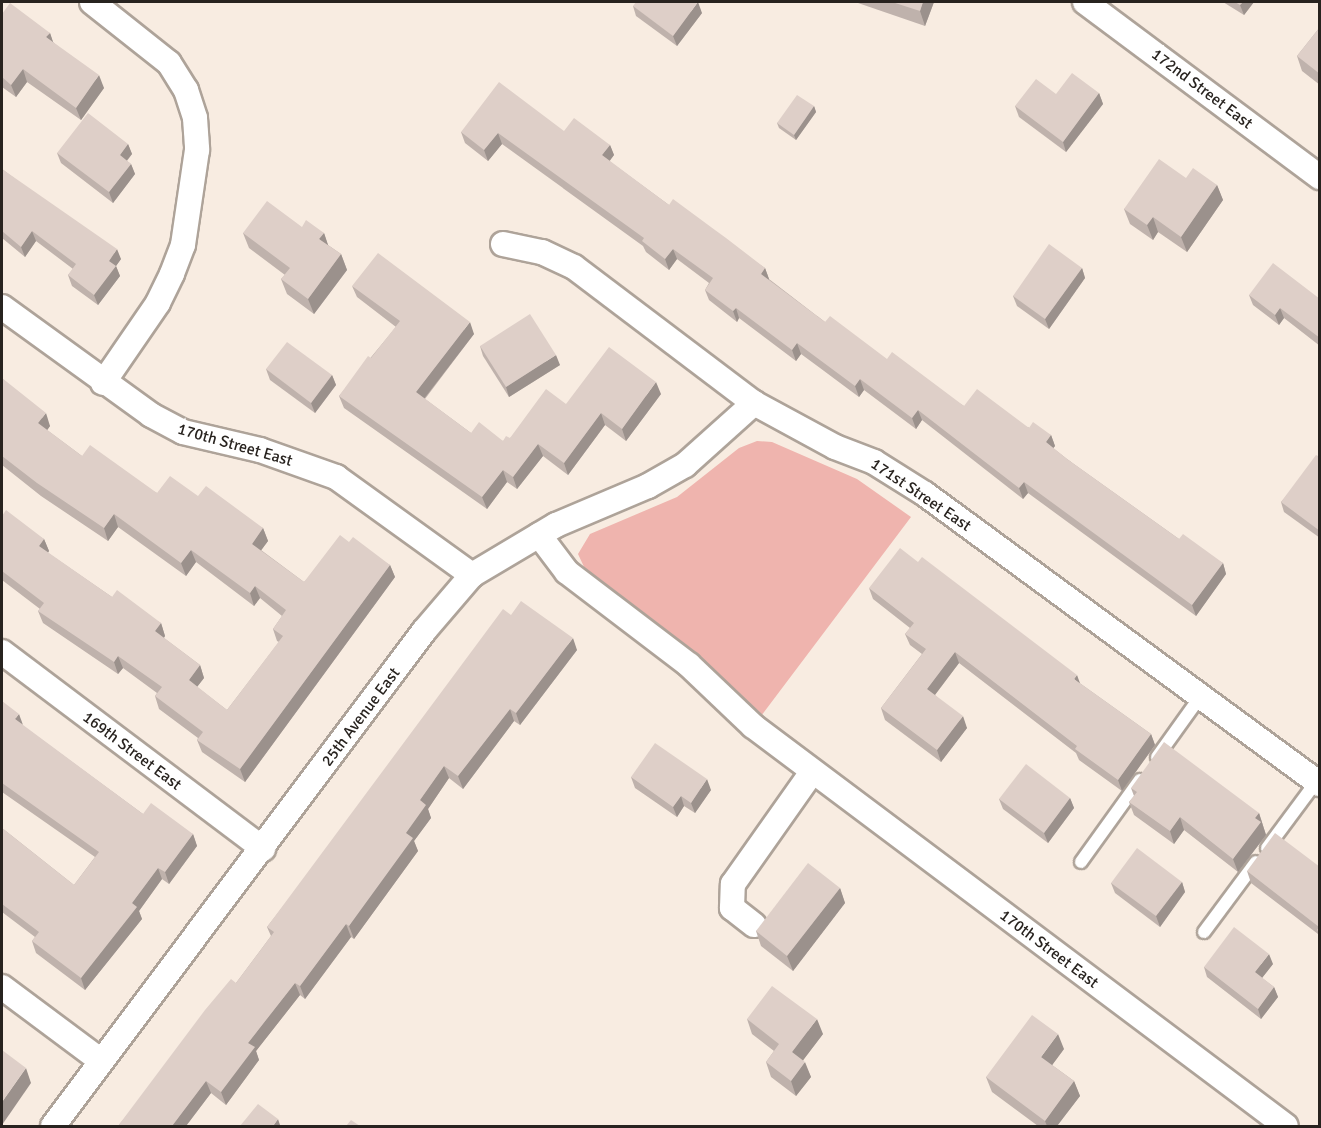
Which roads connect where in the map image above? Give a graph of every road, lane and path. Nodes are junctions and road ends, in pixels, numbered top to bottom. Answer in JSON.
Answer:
{"nodes":[{"id":1,"x":92,"y":2,"type":"edge"},
{"id":2,"x":1085,"y":2,"type":"edge"},
{"id":3,"x":1320,"y":177,"type":"edge"},
{"id":4,"x":502,"y":244,"type":"dead end"},
{"id":5,"x":2,"y":307,"type":"edge"},
{"id":6,"x":103,"y":383,"type":"junction"},
{"id":7,"x":754,"y":403,"type":"junction"},
{"id":8,"x":539,"y":535,"type":"junction"},
{"id":9,"x":472,"y":575,"type":"junction"},
{"id":10,"x":2,"y":652,"type":"edge"},
{"id":11,"x":1200,"y":696,"type":"junction"},
{"id":12,"x":812,"y":772,"type":"junction"},
{"id":13,"x":1318,"y":783,"type":"edge"},
{"id":14,"x":263,"y":849,"type":"junction"},
{"id":15,"x":1081,"y":862,"type":"dead end"},
{"id":16,"x":754,"y":925,"type":"dead end"},
{"id":17,"x":1204,"y":932,"type":"dead end"},
{"id":18,"x":2,"y":987,"type":"edge"},
{"id":19,"x":100,"y":1060,"type":"junction"},
{"id":20,"x":53,"y":1126,"type":"edge"},
{"id":21,"x":1286,"y":1126,"type":"edge"}],
"edges":[{"from":1,"to":6,"type":"street"},
{"from":2,"to":3,"type":"street","name":"172nd Street East"},
{"from":4,"to":7,"type":"street","name":"171st Street East"},
{"from":5,"to":6,"type":"street","name":"170th Street East"},
{"from":6,"to":9,"type":"street","name":"170th Street East"},
{"from":7,"to":8,"type":"street","name":"25th Avenue East"},
{"from":7,"to":11,"type":"street","name":"171st Street East"},
{"from":8,"to":9,"type":"street","name":"25th Avenue East"},
{"from":8,"to":12,"type":"street","name":"170th Street East"},
{"from":9,"to":14,"type":"street","name":"25th Avenue East"},
{"from":10,"to":14,"type":"street","name":"169th Street East"},
{"from":11,"to":13,"type":"street","name":"171st Street East"},
{"from":11,"to":15,"type":"lane"},
{"from":12,"to":16,"type":"street"},
{"from":12,"to":21,"type":"street","name":"170th Street East"},
{"from":13,"to":17,"type":"lane"},
{"from":14,"to":19,"type":"street","name":"25th Avenue East"},
{"from":18,"to":19,"type":"street"},
{"from":19,"to":20,"type":"street","name":"25th Avenue East"}]}
